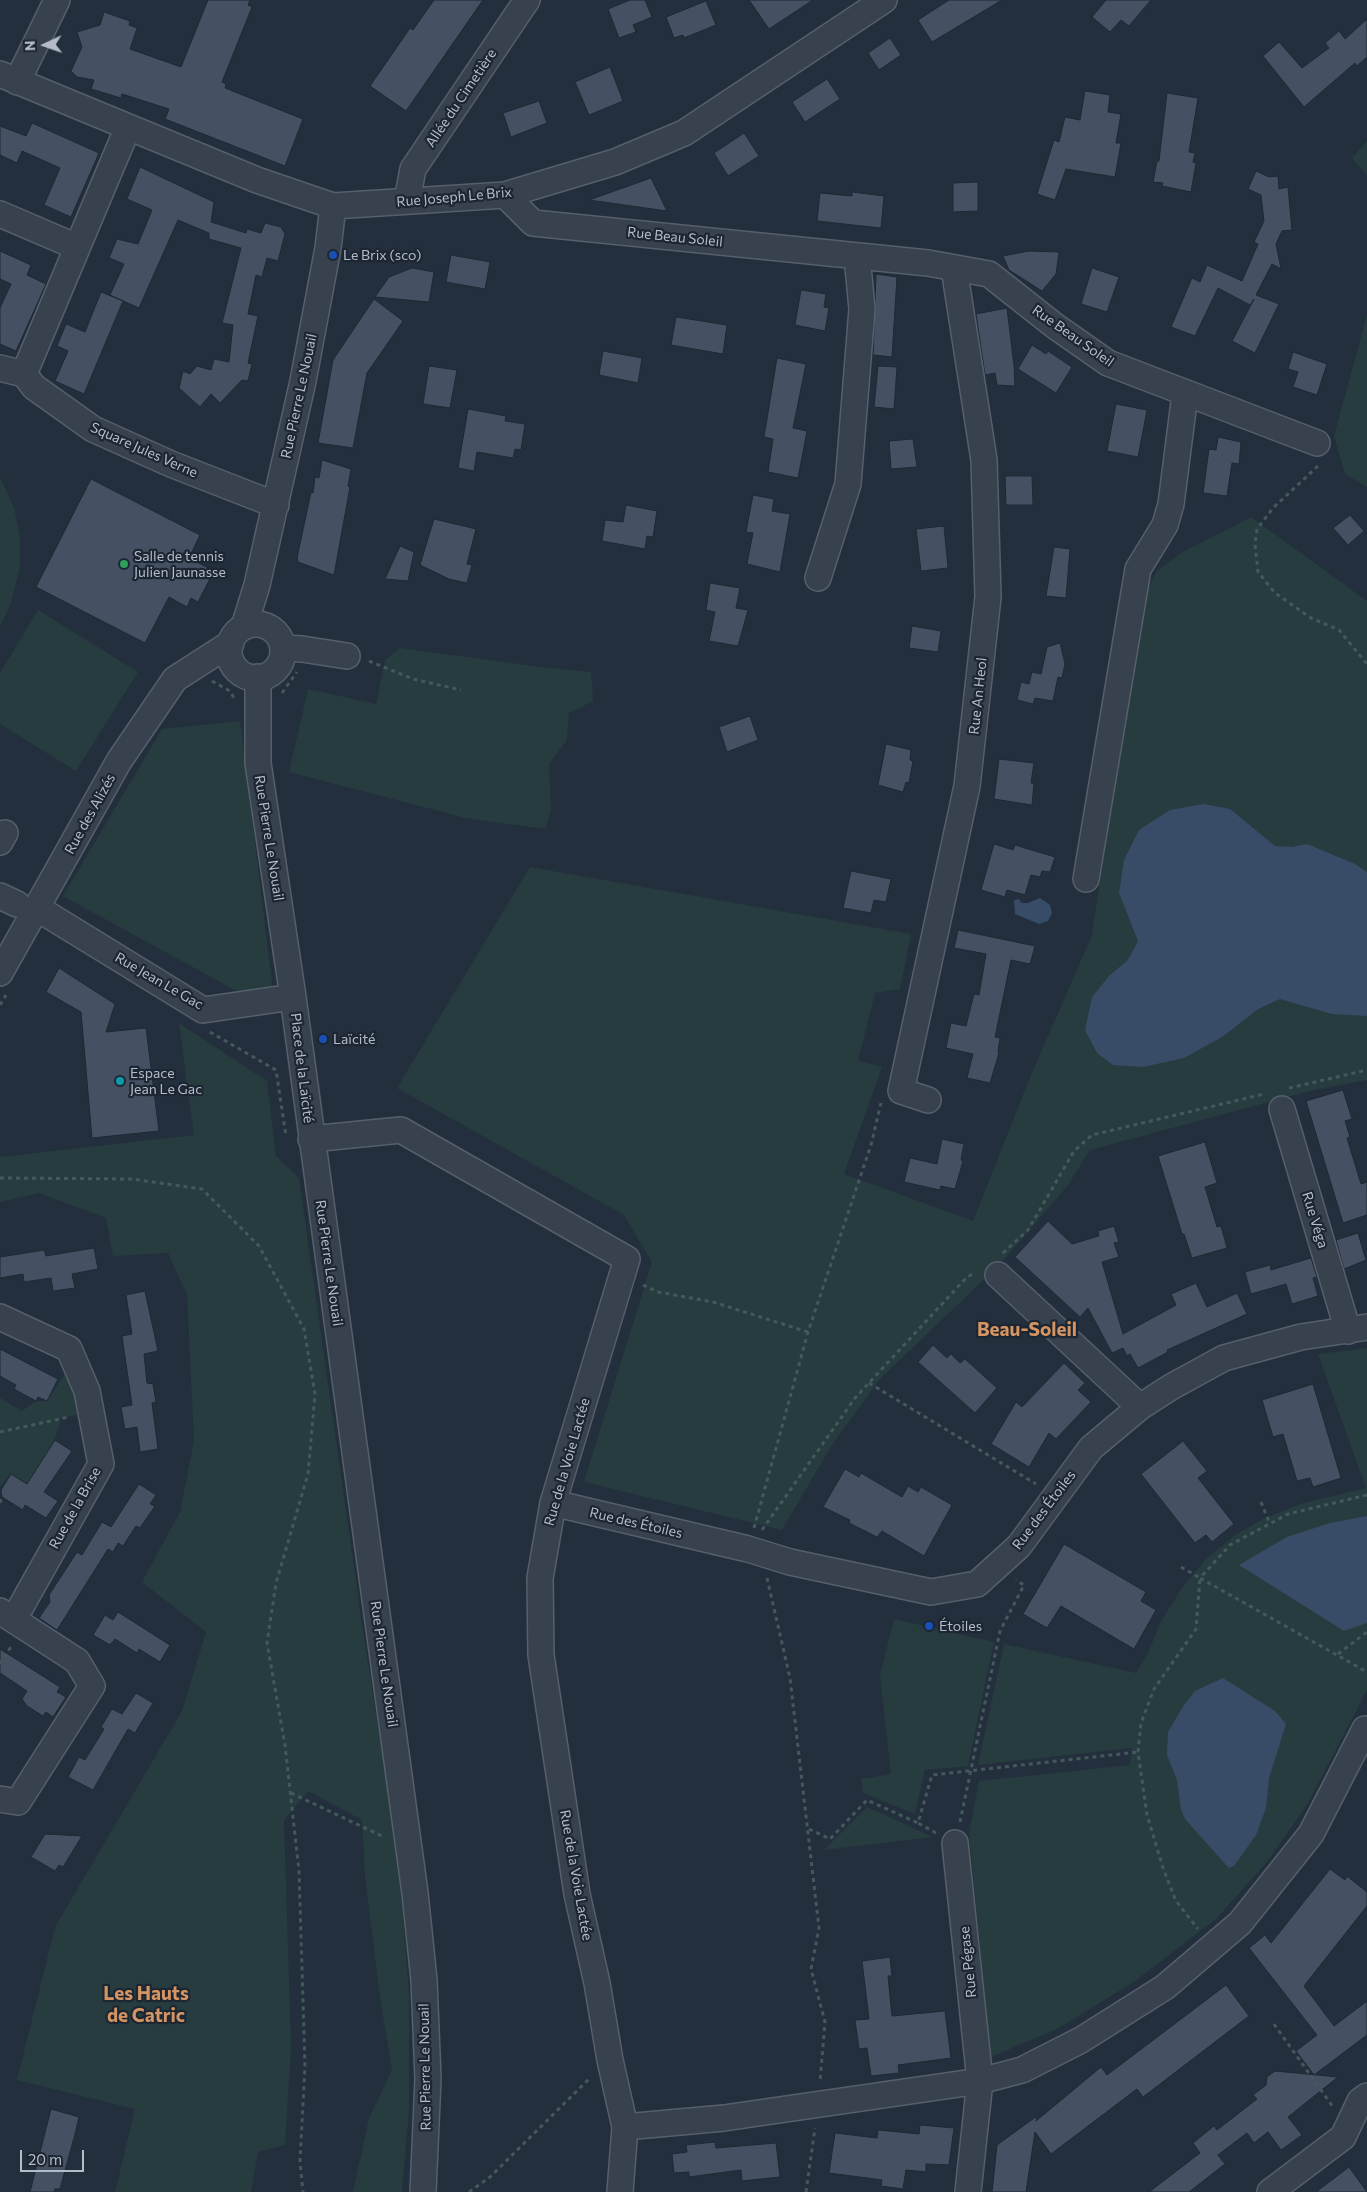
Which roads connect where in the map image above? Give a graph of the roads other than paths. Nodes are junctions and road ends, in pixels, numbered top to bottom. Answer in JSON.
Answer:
{"nodes":[{"id":1,"x":57,"y":0,"type":"edge"},
{"id":2,"x":527,"y":0,"type":"edge"},
{"id":3,"x":884,"y":0,"type":"edge"},
{"id":4,"x":8,"y":78,"type":"edge"},
{"id":5,"x":128,"y":127,"type":"junction"},
{"id":6,"x":505,"y":195,"type":"junction"},
{"id":7,"x":407,"y":201,"type":"junction"},
{"id":8,"x":333,"y":206,"type":"junction"},
{"id":9,"x":0,"y":214,"type":"edge"},
{"id":10,"x":77,"y":246,"type":"junction"},
{"id":11,"x":856,"y":256,"type":"junction"},
{"id":12,"x":954,"y":268,"type":"junction"},
{"id":13,"x":0,"y":368,"type":"edge"},
{"id":14,"x":24,"y":374,"type":"junction"},
{"id":15,"x":1185,"y":394,"type":"junction"},
{"id":16,"x":1317,"y":443,"type":"road end"},
{"id":17,"x":276,"y":505,"type":"junction"},
{"id":18,"x":818,"y":578,"type":"dead end"},
{"id":19,"x":258,"y":585,"type":"junction"},
{"id":20,"x":270,"y":627,"type":"junction"},
{"id":21,"x":237,"y":646,"type":"junction"},
{"id":22,"x":293,"y":649,"type":"junction"},
{"id":23,"x":347,"y":656,"type":"road end"},
{"id":24,"x":257,"y":689,"type":"junction"},
{"id":25,"x":1086,"y":879,"type":"dead end"},
{"id":26,"x":18,"y":903,"type":"edge"},
{"id":27,"x":4,"y":981,"type":"edge"},
{"id":28,"x":293,"y":997,"type":"junction"},
{"id":29,"x":1278,"y":1097,"type":"road end"},
{"id":30,"x":928,"y":1100,"type":"dead end"},
{"id":31,"x":299,"y":1141,"type":"junction"},
{"id":32,"x":992,"y":1267,"type":"road end"},
{"id":33,"x":0,"y":1318,"type":"edge"},
{"id":34,"x":1357,"y":1329,"type":"edge"},
{"id":35,"x":1140,"y":1407,"type":"junction"},
{"id":36,"x":553,"y":1504,"type":"junction"},
{"id":37,"x":7,"y":1615,"type":"edge"},
{"id":38,"x":1367,"y":1730,"type":"edge"},
{"id":39,"x":0,"y":1799,"type":"edge"},
{"id":40,"x":956,"y":1843,"type":"road end"},
{"id":41,"x":980,"y":2081,"type":"junction"},
{"id":42,"x":1367,"y":2096,"type":"edge"},
{"id":43,"x":625,"y":2127,"type":"junction"},
{"id":44,"x":422,"y":2192,"type":"edge"},
{"id":45,"x":620,"y":2192,"type":"edge"},
{"id":46,"x":968,"y":2192,"type":"edge"},
{"id":47,"x":1270,"y":2192,"type":"edge"}],
"edges":[{"from":1,"to":4,"type":"street"},
{"from":2,"to":7,"type":"street","name":"Allée du Cimetière"},
{"from":3,"to":6,"type":"street","name":"Rue Joseph Le Brix"},
{"from":4,"to":5,"type":"street","name":"Rue Joseph Le Brix"},
{"from":5,"to":8,"type":"street","name":"Rue Joseph Le Brix"},
{"from":5,"to":10,"type":"street"},
{"from":6,"to":7,"type":"street","name":"Rue Joseph Le Brix"},
{"from":6,"to":11,"type":"street","name":"Rue Beau Soleil"},
{"from":7,"to":8,"type":"street","name":"Rue Joseph Le Brix"},
{"from":8,"to":17,"type":"street","name":"Rue Pierre Le Nouail"},
{"from":9,"to":10,"type":"street"},
{"from":10,"to":14,"type":"street"},
{"from":11,"to":12,"type":"street","name":"Rue Beau Soleil"},
{"from":11,"to":18,"type":"street"},
{"from":12,"to":15,"type":"street","name":"Rue Beau Soleil"},
{"from":12,"to":30,"type":"street","name":"Rue An Heol"},
{"from":13,"to":14,"type":"street"},
{"from":14,"to":17,"type":"street","name":"Square Jules Verne"},
{"from":15,"to":16,"type":"street","name":"Rue Beau Soleil"},
{"from":15,"to":25,"type":"street"},
{"from":17,"to":19,"type":"street","name":"Rue Pierre Le Nouail"},
{"from":19,"to":20,"type":"street","name":"Rue Pierre Le Nouail"},
{"from":19,"to":21,"type":"street","name":"Rue Pierre Le Nouail"},
{"from":20,"to":21,"type":"street"},
{"from":20,"to":22,"type":"street","name":"Rue Pierre Le Nouail"},
{"from":21,"to":24,"type":"street"},
{"from":21,"to":26,"type":"street","name":"Rue des Alizés"},
{"from":22,"to":23,"type":"street"},
{"from":22,"to":24,"type":"street"},
{"from":24,"to":28,"type":"street","name":"Rue Pierre Le Nouail"},
{"from":26,"to":27,"type":"street","name":"Rue des Alizés"},
{"from":26,"to":28,"type":"street","name":"Rue Jean Le Gac"},
{"from":28,"to":31,"type":"street","name":"Place de la Laïcité"},
{"from":29,"to":34,"type":"street","name":"Rue Véga"},
{"from":31,"to":36,"type":"street","name":"Rue de la Voie Lactée"},
{"from":31,"to":44,"type":"street","name":"Rue Pierre Le Nouail"},
{"from":32,"to":35,"type":"street"},
{"from":33,"to":37,"type":"street","name":"Rue de la Brise"},
{"from":34,"to":35,"type":"street","name":"Rue des Étoiles"},
{"from":35,"to":36,"type":"street","name":"Rue des Étoiles"},
{"from":36,"to":43,"type":"street","name":"Rue de la Voie Lactée"},
{"from":37,"to":39,"type":"street"},
{"from":38,"to":41,"type":"street"},
{"from":40,"to":41,"type":"street","name":"Rue Pégase"},
{"from":41,"to":43,"type":"street"},
{"from":41,"to":46,"type":"street","name":"Rue Pégase"},
{"from":42,"to":47,"type":"street"},
{"from":43,"to":45,"type":"street","name":"Rue de la Voie Lactée"}]}
